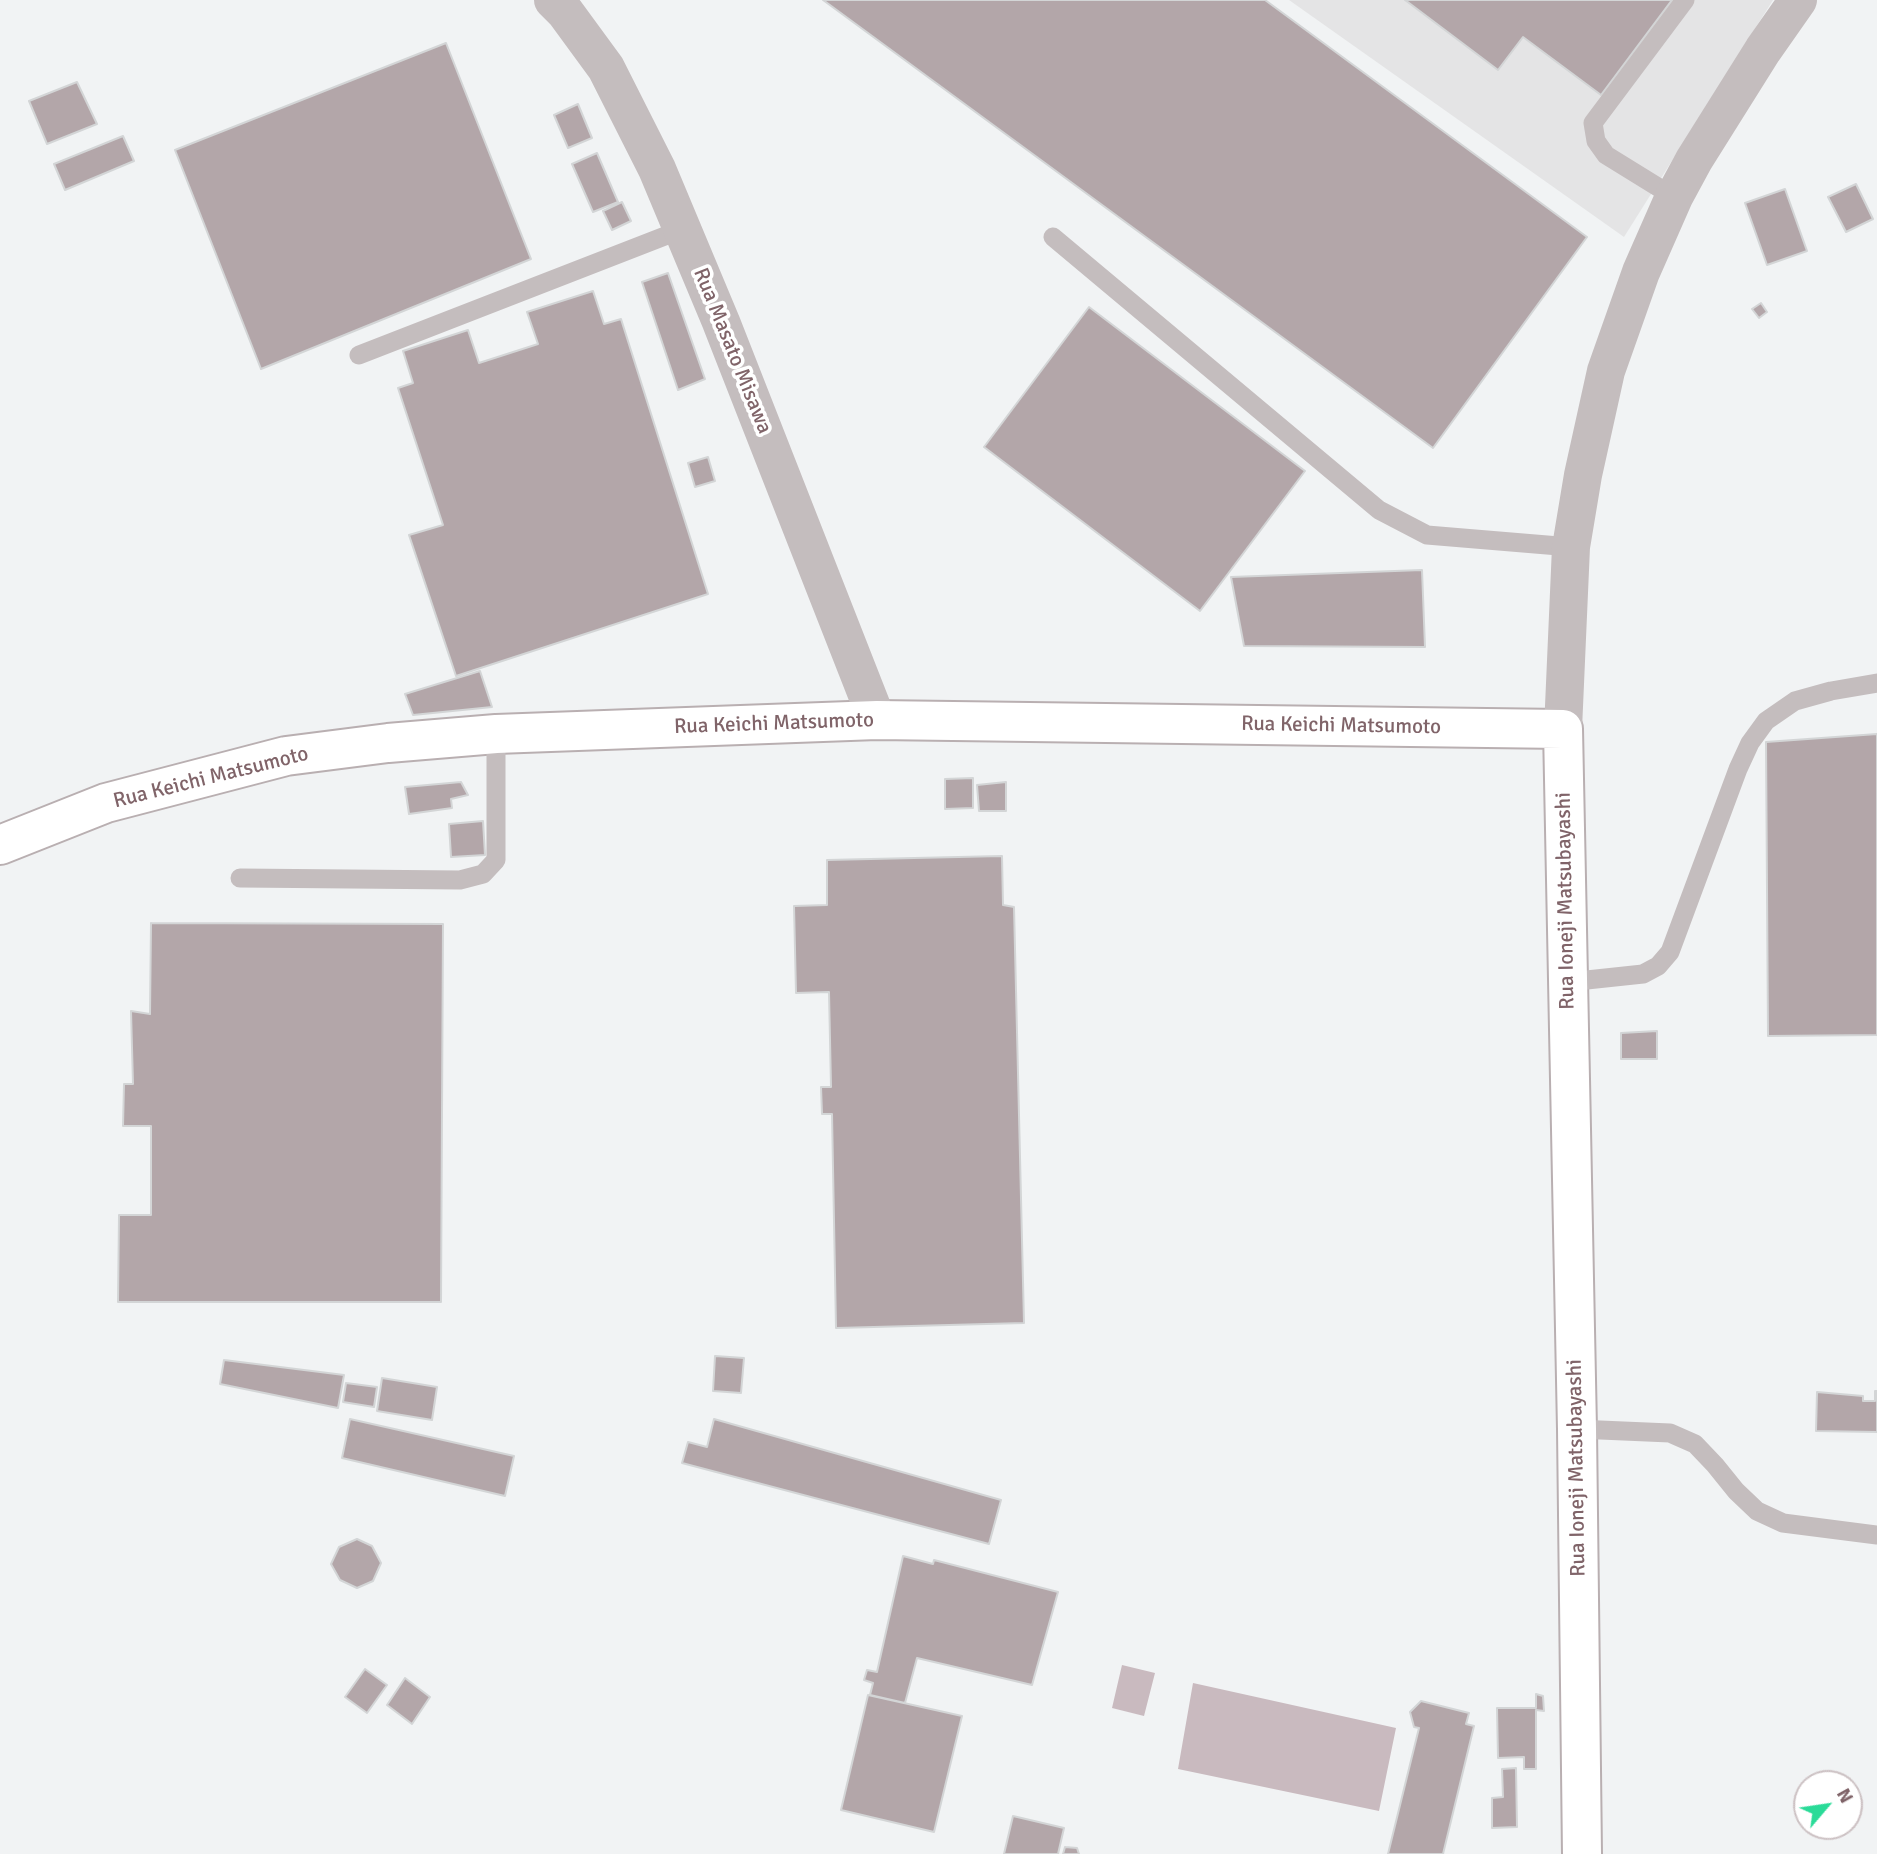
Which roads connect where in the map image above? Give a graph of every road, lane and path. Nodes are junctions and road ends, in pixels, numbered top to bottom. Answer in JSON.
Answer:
{"nodes":[{"id":1,"x":553,"y":0,"type":"edge"},
{"id":2,"x":1685,"y":0,"type":"edge"},
{"id":3,"x":1798,"y":0,"type":"edge"},
{"id":4,"x":1674,"y":197,"type":"junction"},
{"id":5,"x":683,"y":229,"type":"junction"},
{"id":6,"x":1053,"y":237,"type":"dead end"},
{"id":7,"x":359,"y":355,"type":"dead end"},
{"id":8,"x":1571,"y":547,"type":"junction"},
{"id":9,"x":1877,"y":683,"type":"edge"},
{"id":10,"x":877,"y":720,"type":"junction"},
{"id":11,"x":1563,"y":729,"type":"junction"},
{"id":12,"x":496,"y":734,"type":"junction"},
{"id":13,"x":0,"y":845,"type":"edge"},
{"id":14,"x":240,"y":878,"type":"dead end"},
{"id":15,"x":1568,"y":982,"type":"junction"},
{"id":16,"x":1577,"y":1429,"type":"junction"},
{"id":17,"x":1877,"y":1535,"type":"edge"},
{"id":18,"x":1582,"y":1854,"type":"edge"}],
"edges":[{"from":1,"to":5,"type":"street","name":"Rua Masato Misawa"},
{"from":2,"to":4,"type":"lane"},
{"from":3,"to":4,"type":"street","name":"Rua Ioneji Matsubayashi"},
{"from":4,"to":8,"type":"street","name":"Rua Ioneji Matsubayashi"},
{"from":5,"to":7,"type":"lane"},
{"from":5,"to":10,"type":"street","name":"Rua Masato Misawa"},
{"from":6,"to":8,"type":"lane"},
{"from":8,"to":11,"type":"street","name":"Rua Ioneji Matsubayashi"},
{"from":9,"to":15,"type":"lane"},
{"from":10,"to":11,"type":"main road","name":"Rua Keichi Matsumoto"},
{"from":10,"to":12,"type":"main road","name":"Rua Keichi Matsumoto"},
{"from":11,"to":15,"type":"main road","name":"Rua Ioneji Matsubayashi"},
{"from":12,"to":13,"type":"main road","name":"Rua Keichi Matsumoto"},
{"from":12,"to":14,"type":"lane"},
{"from":15,"to":16,"type":"main road","name":"Rua Ioneji Matsubayashi"},
{"from":16,"to":17,"type":"lane"},
{"from":16,"to":18,"type":"main road","name":"Rua Ioneji Matsubayashi"}]}
